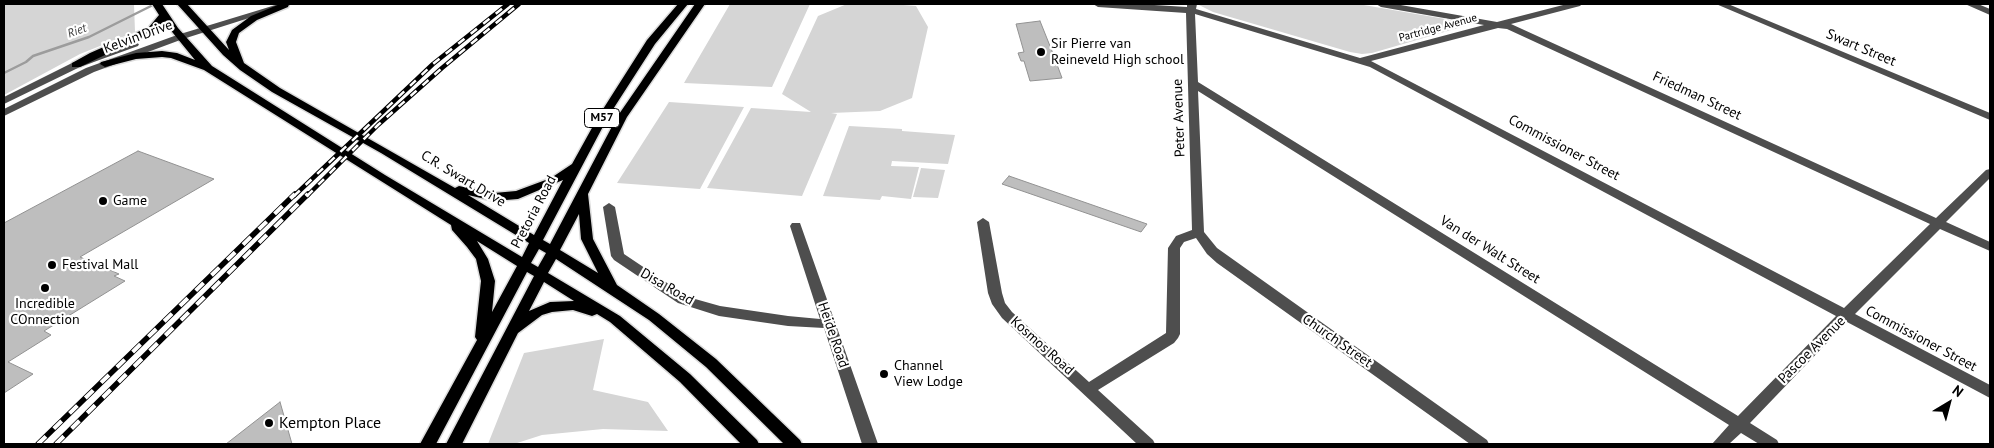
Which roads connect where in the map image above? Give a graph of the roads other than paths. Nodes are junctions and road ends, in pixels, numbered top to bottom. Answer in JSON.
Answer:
{"nodes":[{"id":1,"x":182,"y":4,"type":"edge"},
{"id":2,"x":263,"y":4,"type":"edge"},
{"id":3,"x":286,"y":4,"type":"edge"},
{"id":4,"x":683,"y":4,"type":"edge"},
{"id":5,"x":700,"y":4,"type":"edge"},
{"id":6,"x":1098,"y":4,"type":"edge"},
{"id":7,"x":1381,"y":4,"type":"edge"},
{"id":8,"x":1577,"y":4,"type":"edge"},
{"id":9,"x":1721,"y":4,"type":"edge"},
{"id":10,"x":1970,"y":4,"type":"edge"},
{"id":11,"x":157,"y":5,"type":"edge"},
{"id":12,"x":1192,"y":7,"type":"edge"},
{"id":13,"x":1990,"y":12,"type":"edge"},
{"id":14,"x":164,"y":15,"type":"junction"},
{"id":15,"x":1501,"y":24,"type":"junction"},
{"id":16,"x":201,"y":26,"type":"junction"},
{"id":17,"x":177,"y":34,"type":"junction"},
{"id":18,"x":1363,"y":60,"type":"junction"},
{"id":19,"x":105,"y":64,"type":"junction"},
{"id":20,"x":76,"y":65,"type":"junction"},
{"id":21,"x":208,"y":68,"type":"junction"},
{"id":22,"x":244,"y":68,"type":"junction"},
{"id":23,"x":1192,"y":83,"type":"junction"},
{"id":24,"x":4,"y":101,"type":"edge"},
{"id":25,"x":4,"y":114,"type":"edge"},
{"id":26,"x":1990,"y":117,"type":"edge"},
{"id":27,"x":579,"y":162,"type":"junction"},
{"id":28,"x":1990,"y":172,"type":"edge"},
{"id":29,"x":444,"y":186,"type":"junction"},
{"id":30,"x":584,"y":195,"type":"junction"},
{"id":31,"x":609,"y":207,"type":"dead end"},
{"id":32,"x":444,"y":215,"type":"junction"},
{"id":33,"x":983,"y":222,"type":"dead end"},
{"id":34,"x":1938,"y":223,"type":"junction"},
{"id":35,"x":796,"y":226,"type":"dead end"},
{"id":36,"x":1198,"y":232,"type":"junction"},
{"id":37,"x":535,"y":241,"type":"junction"},
{"id":38,"x":1990,"y":247,"type":"edge"},
{"id":39,"x":552,"y":251,"type":"junction"},
{"id":40,"x":525,"y":263,"type":"junction"},
{"id":41,"x":542,"y":274,"type":"junction"},
{"id":42,"x":612,"y":288,"type":"junction"},
{"id":43,"x":1846,"y":316,"type":"junction"},
{"id":44,"x":615,"y":319,"type":"junction"},
{"id":45,"x":828,"y":324,"type":"junction"},
{"id":46,"x":512,"y":333,"type":"junction"},
{"id":47,"x":481,"y":347,"type":"junction"},
{"id":48,"x":1090,"y":389,"type":"junction"},
{"id":49,"x":1990,"y":392,"type":"edge"},
{"id":50,"x":1738,"y":424,"type":"junction"},
{"id":51,"x":1138,"y":442,"type":"edge"},
{"id":52,"x":428,"y":444,"type":"edge"},
{"id":53,"x":454,"y":444,"type":"edge"},
{"id":54,"x":751,"y":444,"type":"edge"},
{"id":55,"x":794,"y":444,"type":"edge"},
{"id":56,"x":870,"y":444,"type":"edge"},
{"id":57,"x":1482,"y":444,"type":"edge"},
{"id":58,"x":1720,"y":444,"type":"edge"},
{"id":59,"x":1771,"y":444,"type":"edge"}],
"edges":[{"from":1,"to":16,"type":"main road","name":"C.R. Swart Drive"},
{"from":2,"to":16,"type":"street","name":"Kelvin Drive"},
{"from":3,"to":16,"type":"street","name":"Kelvin Drive"},
{"from":3,"to":22,"type":"main road"},
{"from":4,"to":27,"type":"main road","name":"Pretoria Road","number":"M57"},
{"from":5,"to":30,"type":"main road","number":"M57"},
{"from":6,"to":12,"type":"street","name":"Commissioner Street"},
{"from":7,"to":15,"type":"street","name":"Friedman Street"},
{"from":8,"to":15,"type":"street","name":"Partridge Avenue"},
{"from":9,"to":26,"type":"street","name":"Swart Street"},
{"from":10,"to":13,"type":"street"},
{"from":11,"to":14,"type":"main road"},
{"from":12,"to":18,"type":"street","name":"Commissioner Street"},
{"from":12,"to":23,"type":"street","name":"Peter Avenue"},
{"from":14,"to":17,"type":"main road"},
{"from":14,"to":20,"type":"main road"},
{"from":15,"to":18,"type":"street","name":"Partridge Avenue"},
{"from":15,"to":34,"type":"street","name":"Friedman Street"},
{"from":16,"to":17,"type":"street","name":"Kelvin Drive"},
{"from":16,"to":22,"type":"main road","name":"C.R. Swart Drive"},
{"from":17,"to":19,"type":"street","name":"Kelvin Drive"},
{"from":17,"to":20,"type":"street","name":"Kelvin Drive"},
{"from":17,"to":21,"type":"main road"},
{"from":18,"to":43,"type":"street","name":"Commissioner Street"},
{"from":19,"to":21,"type":"main road"},
{"from":19,"to":25,"type":"street","name":"Kelvin Drive"},
{"from":20,"to":24,"type":"street","name":"Kelvin Drive"},
{"from":21,"to":32,"type":"main road"},
{"from":22,"to":29,"type":"main road","name":"C.R. Swart Drive"},
{"from":23,"to":36,"type":"street","name":"Peter Avenue"},
{"from":23,"to":50,"type":"street","name":"Van der Walt Street"},
{"from":27,"to":29,"type":"main road"},
{"from":27,"to":37,"type":"main road","name":"Pretoria Road","number":"M57"},
{"from":28,"to":34,"type":"street","name":"Pascoe Avenue"},
{"from":29,"to":37,"type":"main road","name":"C.R. Swart Drive"},
{"from":30,"to":39,"type":"main road","number":"M57"},
{"from":30,"to":42,"type":"main road"},
{"from":31,"to":45,"type":"street","name":"Disa Road"},
{"from":32,"to":40,"type":"main road"},
{"from":32,"to":47,"type":"main road"},
{"from":33,"to":48,"type":"street","name":"Kosmos Road"},
{"from":34,"to":38,"type":"street","name":"Friedman Street"},
{"from":34,"to":43,"type":"street","name":"Pascoe Avenue"},
{"from":35,"to":45,"type":"street","name":"Heide Road"},
{"from":36,"to":48,"type":"street"},
{"from":36,"to":57,"type":"street","name":"Church Street"},
{"from":37,"to":39,"type":"main road","name":"C.R. Swart Drive"},
{"from":37,"to":40,"type":"main road","name":"Pretoria Road","number":"M57"},
{"from":39,"to":41,"type":"main road","number":"M57"},
{"from":39,"to":42,"type":"main road","name":"C.R. Swart Drive"},
{"from":40,"to":41,"type":"main road"},
{"from":40,"to":47,"type":"main road","name":"Pretoria Road","number":"M57"},
{"from":41,"to":44,"type":"main road"},
{"from":41,"to":46,"type":"main road","number":"M57"},
{"from":42,"to":55,"type":"main road","name":"C.R. Swart Drive"},
{"from":43,"to":49,"type":"street","name":"Commissioner Street"},
{"from":43,"to":50,"type":"street","name":"Pascoe Avenue"},
{"from":44,"to":46,"type":"main road"},
{"from":44,"to":54,"type":"main road"},
{"from":45,"to":56,"type":"street","name":"Heide Road"},
{"from":46,"to":53,"type":"main road","number":"M57"},
{"from":47,"to":52,"type":"main road","name":"Pretoria Road","number":"M57"},
{"from":48,"to":51,"type":"street","name":"Kosmos Road"},
{"from":50,"to":58,"type":"street","name":"Pascoe Avenue"},
{"from":50,"to":59,"type":"street","name":"Van der Walt Street"}]}
